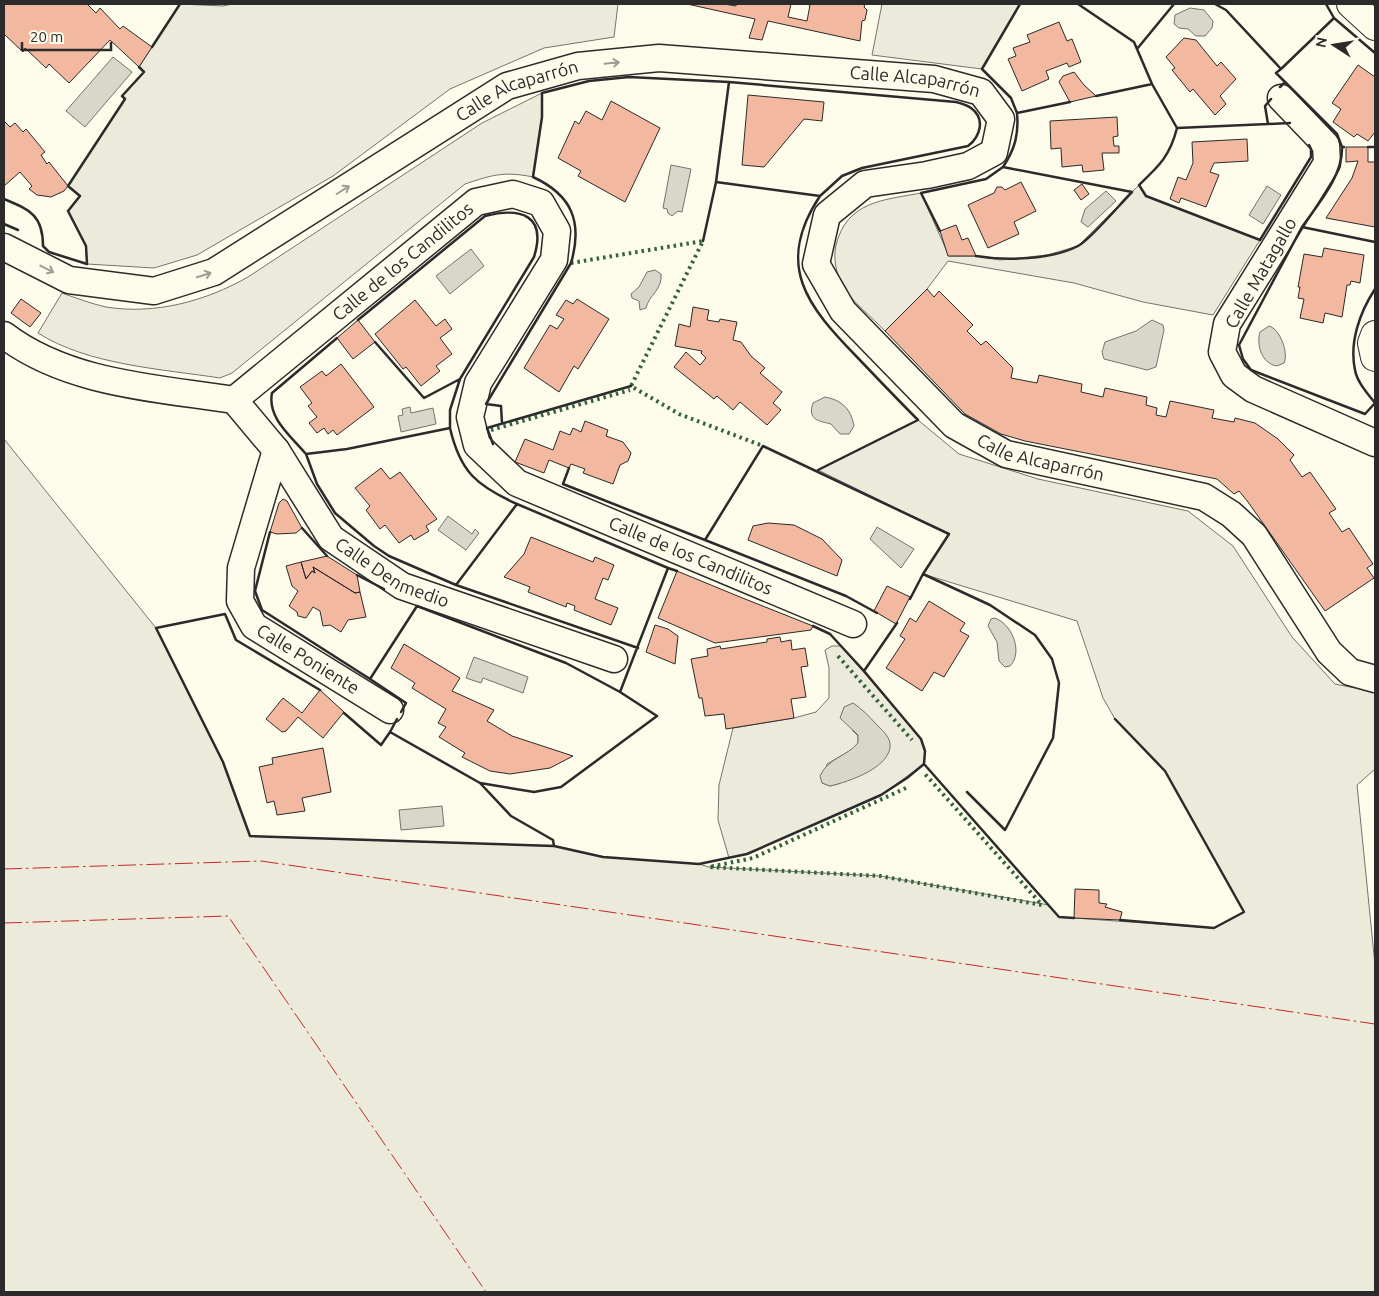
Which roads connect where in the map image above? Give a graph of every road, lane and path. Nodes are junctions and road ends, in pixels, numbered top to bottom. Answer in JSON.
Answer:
{"nodes":[{"id":1,"x":1351,"y":4,"type":"edge"},
{"id":2,"x":1375,"y":26,"type":"edge"},
{"id":3,"x":1281,"y":98,"type":"dead end"},
{"id":4,"x":4,"y":247,"type":"edge"},
{"id":5,"x":4,"y":335,"type":"edge"},
{"id":6,"x":1375,"y":335,"type":"edge"},
{"id":7,"x":1375,"y":357,"type":"edge"},
{"id":8,"x":234,"y":400,"type":"junction"},
{"id":9,"x":1375,"y":443,"type":"edge"},
{"id":10,"x":276,"y":450,"type":"junction"},
{"id":11,"x":853,"y":624,"type":"dead end"},
{"id":12,"x":614,"y":659,"type":"dead end"},
{"id":13,"x":1375,"y":679,"type":"edge"},
{"id":14,"x":390,"y":710,"type":"dead end"}],
"edges":[{"from":1,"to":2,"type":"street"},
{"from":3,"to":9,"type":"street","name":"Calle Matagallo"},
{"from":4,"to":13,"type":"street","name":"Calle Alcaparrón","one_way":true},
{"from":5,"to":8,"type":"street"},
{"from":6,"to":7,"type":"street"},
{"from":8,"to":10,"type":"street","name":"Calle Denmedio"},
{"from":8,"to":11,"type":"street","name":"Calle de los Candilitos"},
{"from":10,"to":12,"type":"street","name":"Calle Denmedio"},
{"from":10,"to":14,"type":"street","name":"Calle Poniente"}]}
